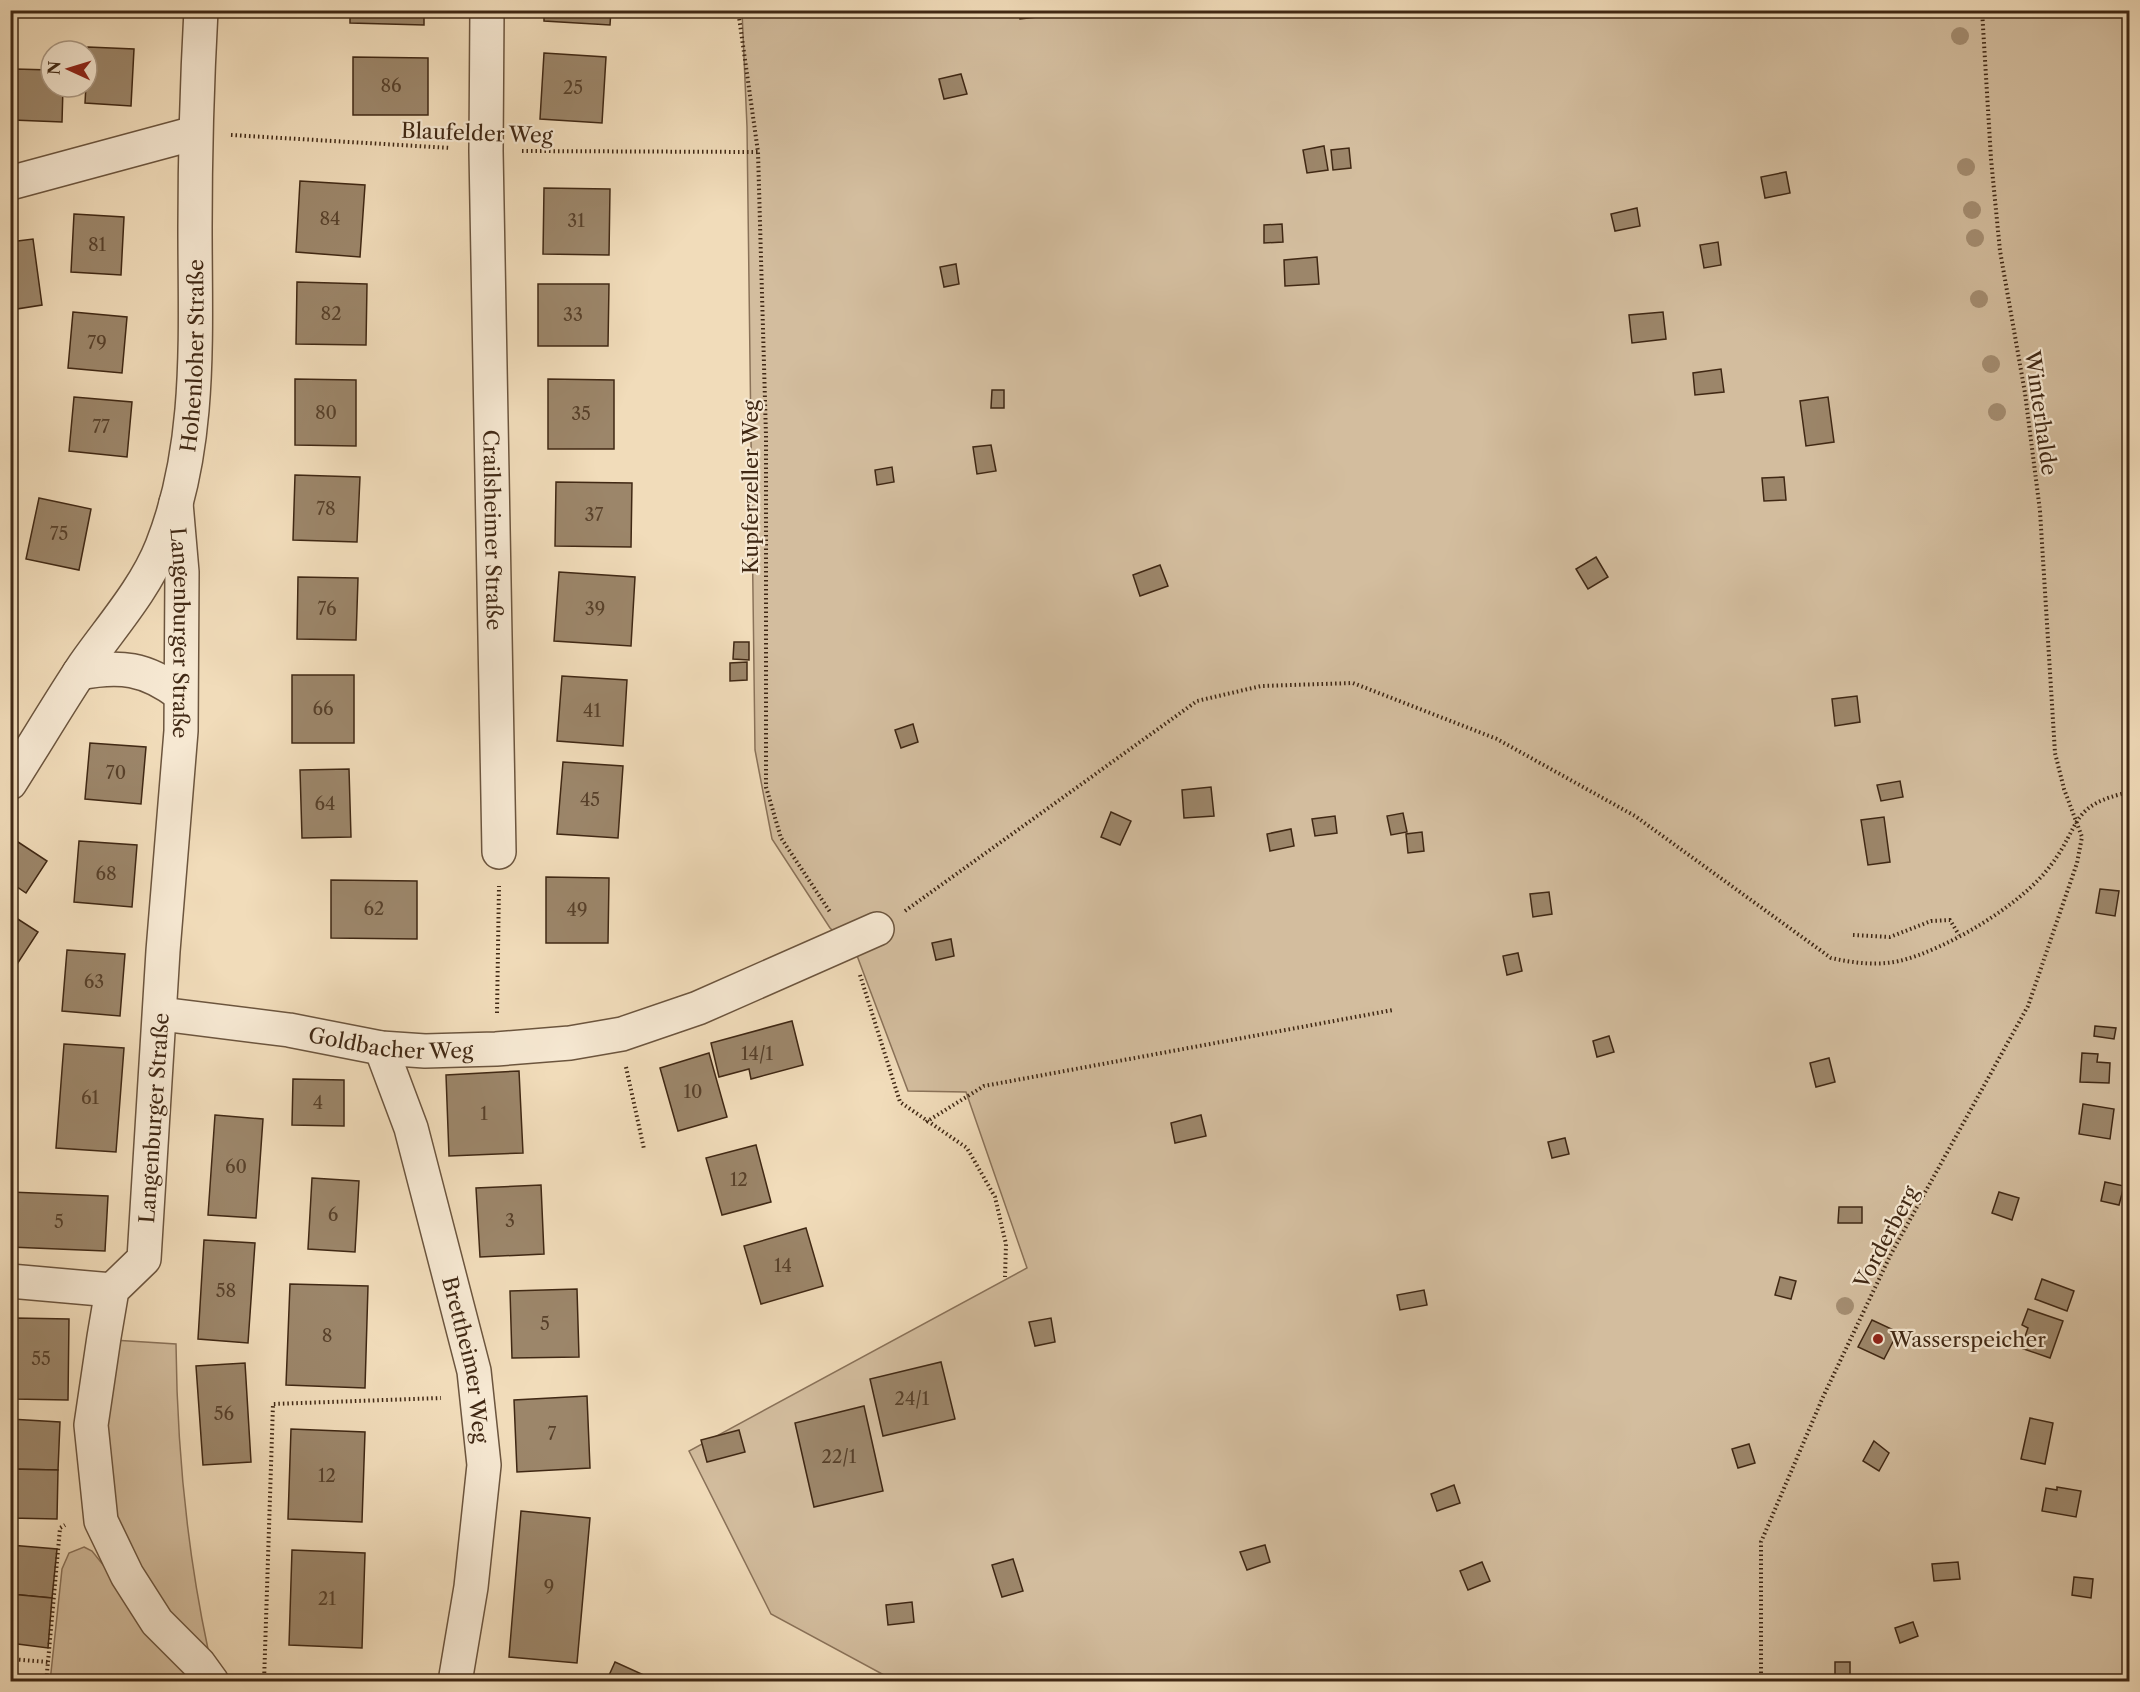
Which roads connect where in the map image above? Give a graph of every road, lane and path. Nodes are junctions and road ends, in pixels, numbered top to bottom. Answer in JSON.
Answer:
{"nodes":[{"id":1,"x":201,"y":10,"type":"edge"},
{"id":2,"x":487,"y":10,"type":"edge"},
{"id":3,"x":738,"y":10,"type":"edge"},
{"id":4,"x":1982,"y":10,"type":"edge"},
{"id":5,"x":195,"y":133,"type":"junction"},
{"id":6,"x":486,"y":151,"type":"junction"},
{"id":7,"x":758,"y":152,"type":"junction"},
{"id":8,"x":10,"y":183,"type":"edge"},
{"id":9,"x":176,"y":503,"type":"junction"},
{"id":10,"x":79,"y":673,"type":"junction"},
{"id":11,"x":180,"y":694,"type":"junction"},
{"id":12,"x":10,"y":783,"type":"edge"},
{"id":13,"x":2130,"y":792,"type":"edge"},
{"id":14,"x":2077,"y":818,"type":"junction"},
{"id":15,"x":499,"y":852,"type":"joint"},
{"id":16,"x":863,"y":935,"type":"junction"},
{"id":17,"x":1853,"y":935,"type":"dead end"},
{"id":18,"x":1959,"y":935,"type":"junction"},
{"id":19,"x":1393,"y":1010,"type":"dead end"},
{"id":20,"x":161,"y":1014,"type":"junction"},
{"id":21,"x":622,"y":1034,"type":"junction"},
{"id":22,"x":381,"y":1048,"type":"junction"},
{"id":23,"x":496,"y":1049,"type":"junction"},
{"id":24,"x":926,"y":1122,"type":"junction"},
{"id":25,"x":644,"y":1149,"type":"dead end"},
{"id":26,"x":1005,"y":1277,"type":"dead end"},
{"id":27,"x":10,"y":1281,"type":"edge"},
{"id":28,"x":112,"y":1290,"type":"junction"},
{"id":29,"x":478,"y":1397,"type":"junction"},
{"id":30,"x":99,"y":1505,"type":"junction"},
{"id":31,"x":10,"y":1659,"type":"edge"},
{"id":32,"x":48,"y":1662,"type":"junction"},
{"id":33,"x":46,"y":1682,"type":"edge"},
{"id":34,"x":212,"y":1682,"type":"edge"},
{"id":35,"x":264,"y":1682,"type":"edge"},
{"id":36,"x":455,"y":1682,"type":"edge"},
{"id":37,"x":1761,"y":1682,"type":"edge"}],
"edges":[{"from":1,"to":5,"type":"street","name":"Hohenloher Straße"},
{"from":2,"to":6,"type":"street","name":"Crailsheimer Straße"},
{"from":3,"to":7,"type":"path","name":"Kupferzeller Weg"},
{"from":4,"to":14,"type":"path","name":"Winterhalde"},
{"from":5,"to":6,"type":"path","name":"Blaufelder Weg"},
{"from":5,"to":8,"type":"street"},
{"from":5,"to":9,"type":"street","name":"Hohenloher Straße"},
{"from":6,"to":7,"type":"path","name":"Blaufelder Weg"},
{"from":6,"to":15,"type":"street","name":"Crailsheimer Straße"},
{"from":7,"to":16,"type":"path","name":"Kupferzeller Weg"},
{"from":9,"to":10,"type":"street","name":"Hohenloher Straße"},
{"from":9,"to":11,"type":"street","name":"Langenburger Straße"},
{"from":10,"to":11,"type":"street"},
{"from":10,"to":12,"type":"street","name":"Hohenloher Straße"},
{"from":11,"to":20,"type":"street","name":"Langenburger Straße"},
{"from":13,"to":14,"type":"path"},
{"from":14,"to":18,"type":"path"},
{"from":14,"to":37,"type":"path","name":"Vorderberg"},
{"from":15,"to":23,"type":"path"},
{"from":16,"to":18,"type":"path"},
{"from":16,"to":21,"type":"street","name":"Goldbacher Weg"},
{"from":16,"to":24,"type":"path","name":"Kupferzeller Weg"},
{"from":17,"to":18,"type":"path"},
{"from":19,"to":24,"type":"path"},
{"from":20,"to":22,"type":"street","name":"Goldbacher Weg"},
{"from":20,"to":28,"type":"street","name":"Langenburger Straße"},
{"from":21,"to":23,"type":"street","name":"Goldbacher Weg"},
{"from":21,"to":25,"type":"path"},
{"from":22,"to":23,"type":"street","name":"Goldbacher Weg"},
{"from":22,"to":29,"type":"street","name":"Brettheimer Weg"},
{"from":24,"to":26,"type":"path","name":"Kupferzeller Weg"},
{"from":27,"to":28,"type":"street"},
{"from":28,"to":30,"type":"street"},
{"from":29,"to":35,"type":"path"},
{"from":29,"to":36,"type":"street","name":"Brettheimer Weg"},
{"from":30,"to":32,"type":"path"},
{"from":30,"to":34,"type":"street"},
{"from":31,"to":32,"type":"path"},
{"from":32,"to":33,"type":"path"}]}
